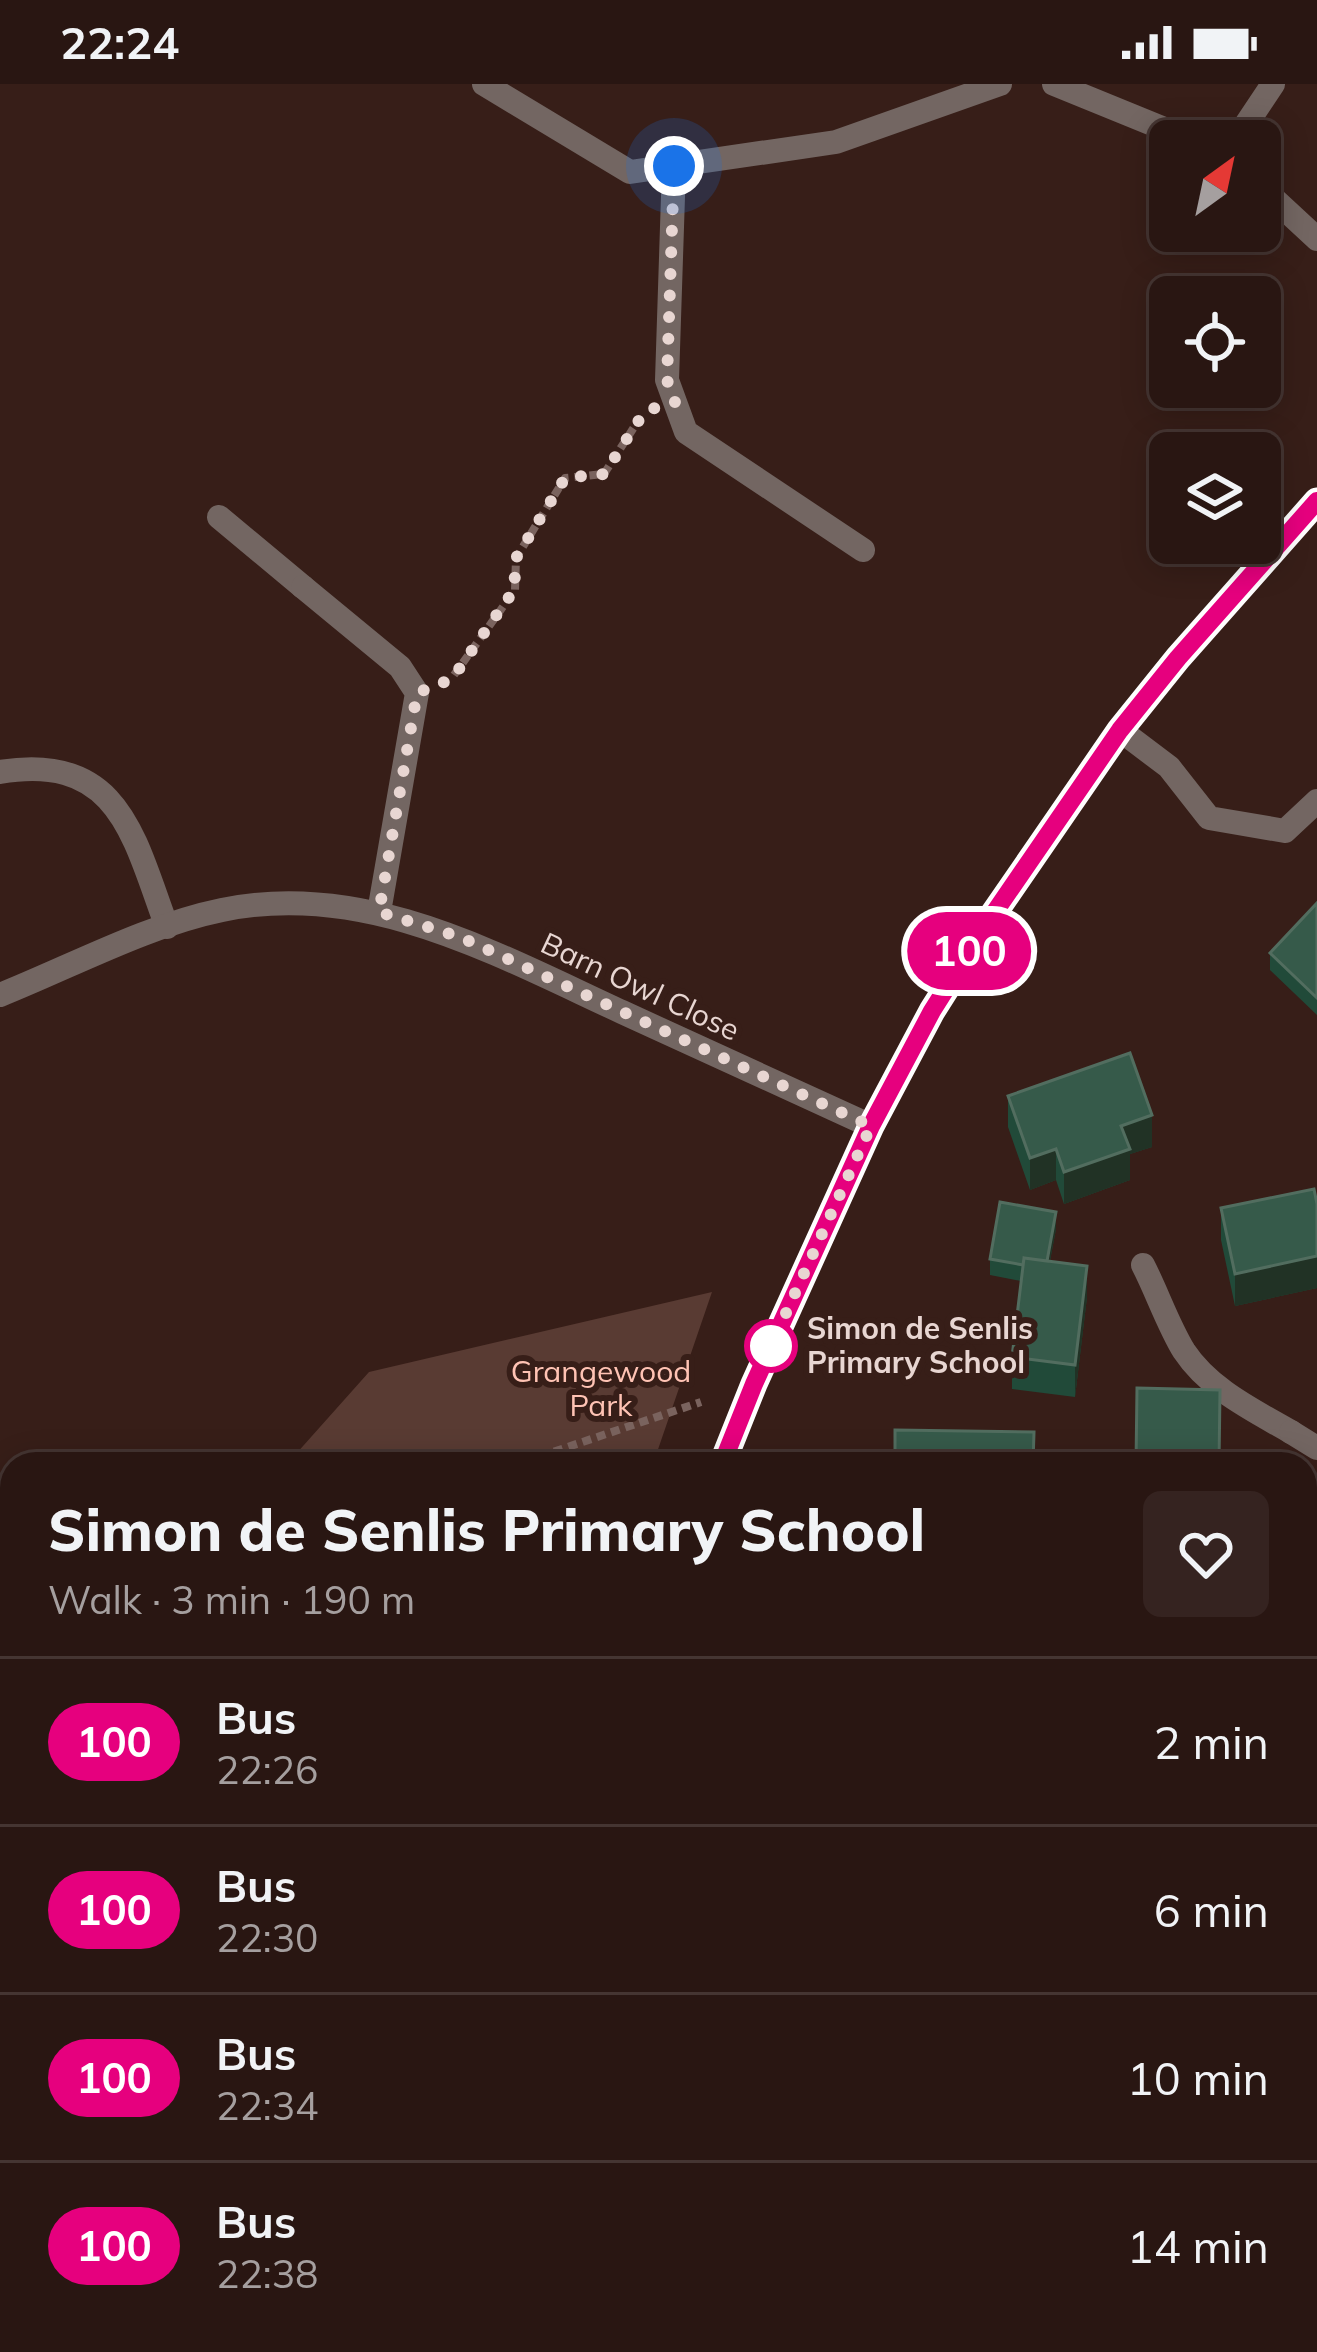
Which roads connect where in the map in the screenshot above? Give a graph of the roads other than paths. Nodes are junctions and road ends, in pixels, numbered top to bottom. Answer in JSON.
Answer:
{"nodes":[{"id":1,"x":484,"y":84,"type":"edge"},
{"id":2,"x":1000,"y":84,"type":"edge"},
{"id":3,"x":1054,"y":84,"type":"edge"},
{"id":4,"x":1273,"y":84,"type":"edge"},
{"id":5,"x":954,"y":92,"type":"edge"},
{"id":6,"x":1249,"y":120,"type":"edge"},
{"id":7,"x":1149,"y":123,"type":"edge"},
{"id":8,"x":674,"y":166,"type":"junction"},
{"id":9,"x":1281,"y":206,"type":"edge"},
{"id":10,"x":1317,"y":239,"type":"edge"},
{"id":11,"x":1317,"y":501,"type":"edge"},
{"id":12,"x":219,"y":517,"type":"dead end"},
{"id":13,"x":863,"y":550,"type":"dead end"},
{"id":14,"x":1120,"y":730,"type":"junction"},
{"id":15,"x":0,"y":772,"type":"edge"},
{"id":16,"x":1317,"y":801,"type":"edge"},
{"id":17,"x":379,"y":912,"type":"junction"},
{"id":18,"x":167,"y":927,"type":"junction"},
{"id":19,"x":0,"y":995,"type":"edge"},
{"id":20,"x":871,"y":1126,"type":"junction"},
{"id":21,"x":1143,"y":1264,"type":"dead end"},
{"id":22,"x":1317,"y":1448,"type":"edge"},
{"id":23,"x":727,"y":1452,"type":"edge"}],
"edges":[{"from":1,"to":8,"type":"street"},
{"from":2,"to":5,"type":"street"},
{"from":3,"to":7,"type":"street"},
{"from":4,"to":6,"type":"street"},
{"from":5,"to":8,"type":"street"},
{"from":8,"to":13,"type":"street"},
{"from":9,"to":10,"type":"street"},
{"from":11,"to":14,"type":"street"},
{"from":12,"to":17,"type":"street"},
{"from":14,"to":16,"type":"street"},
{"from":14,"to":20,"type":"street"},
{"from":15,"to":18,"type":"street"},
{"from":17,"to":18,"type":"street","name":"Barn Owl Close"},
{"from":17,"to":20,"type":"street","name":"Barn Owl Close"},
{"from":18,"to":19,"type":"street","name":"Barn Owl Close"},
{"from":20,"to":23,"type":"street"},
{"from":21,"to":22,"type":"street"}]}
